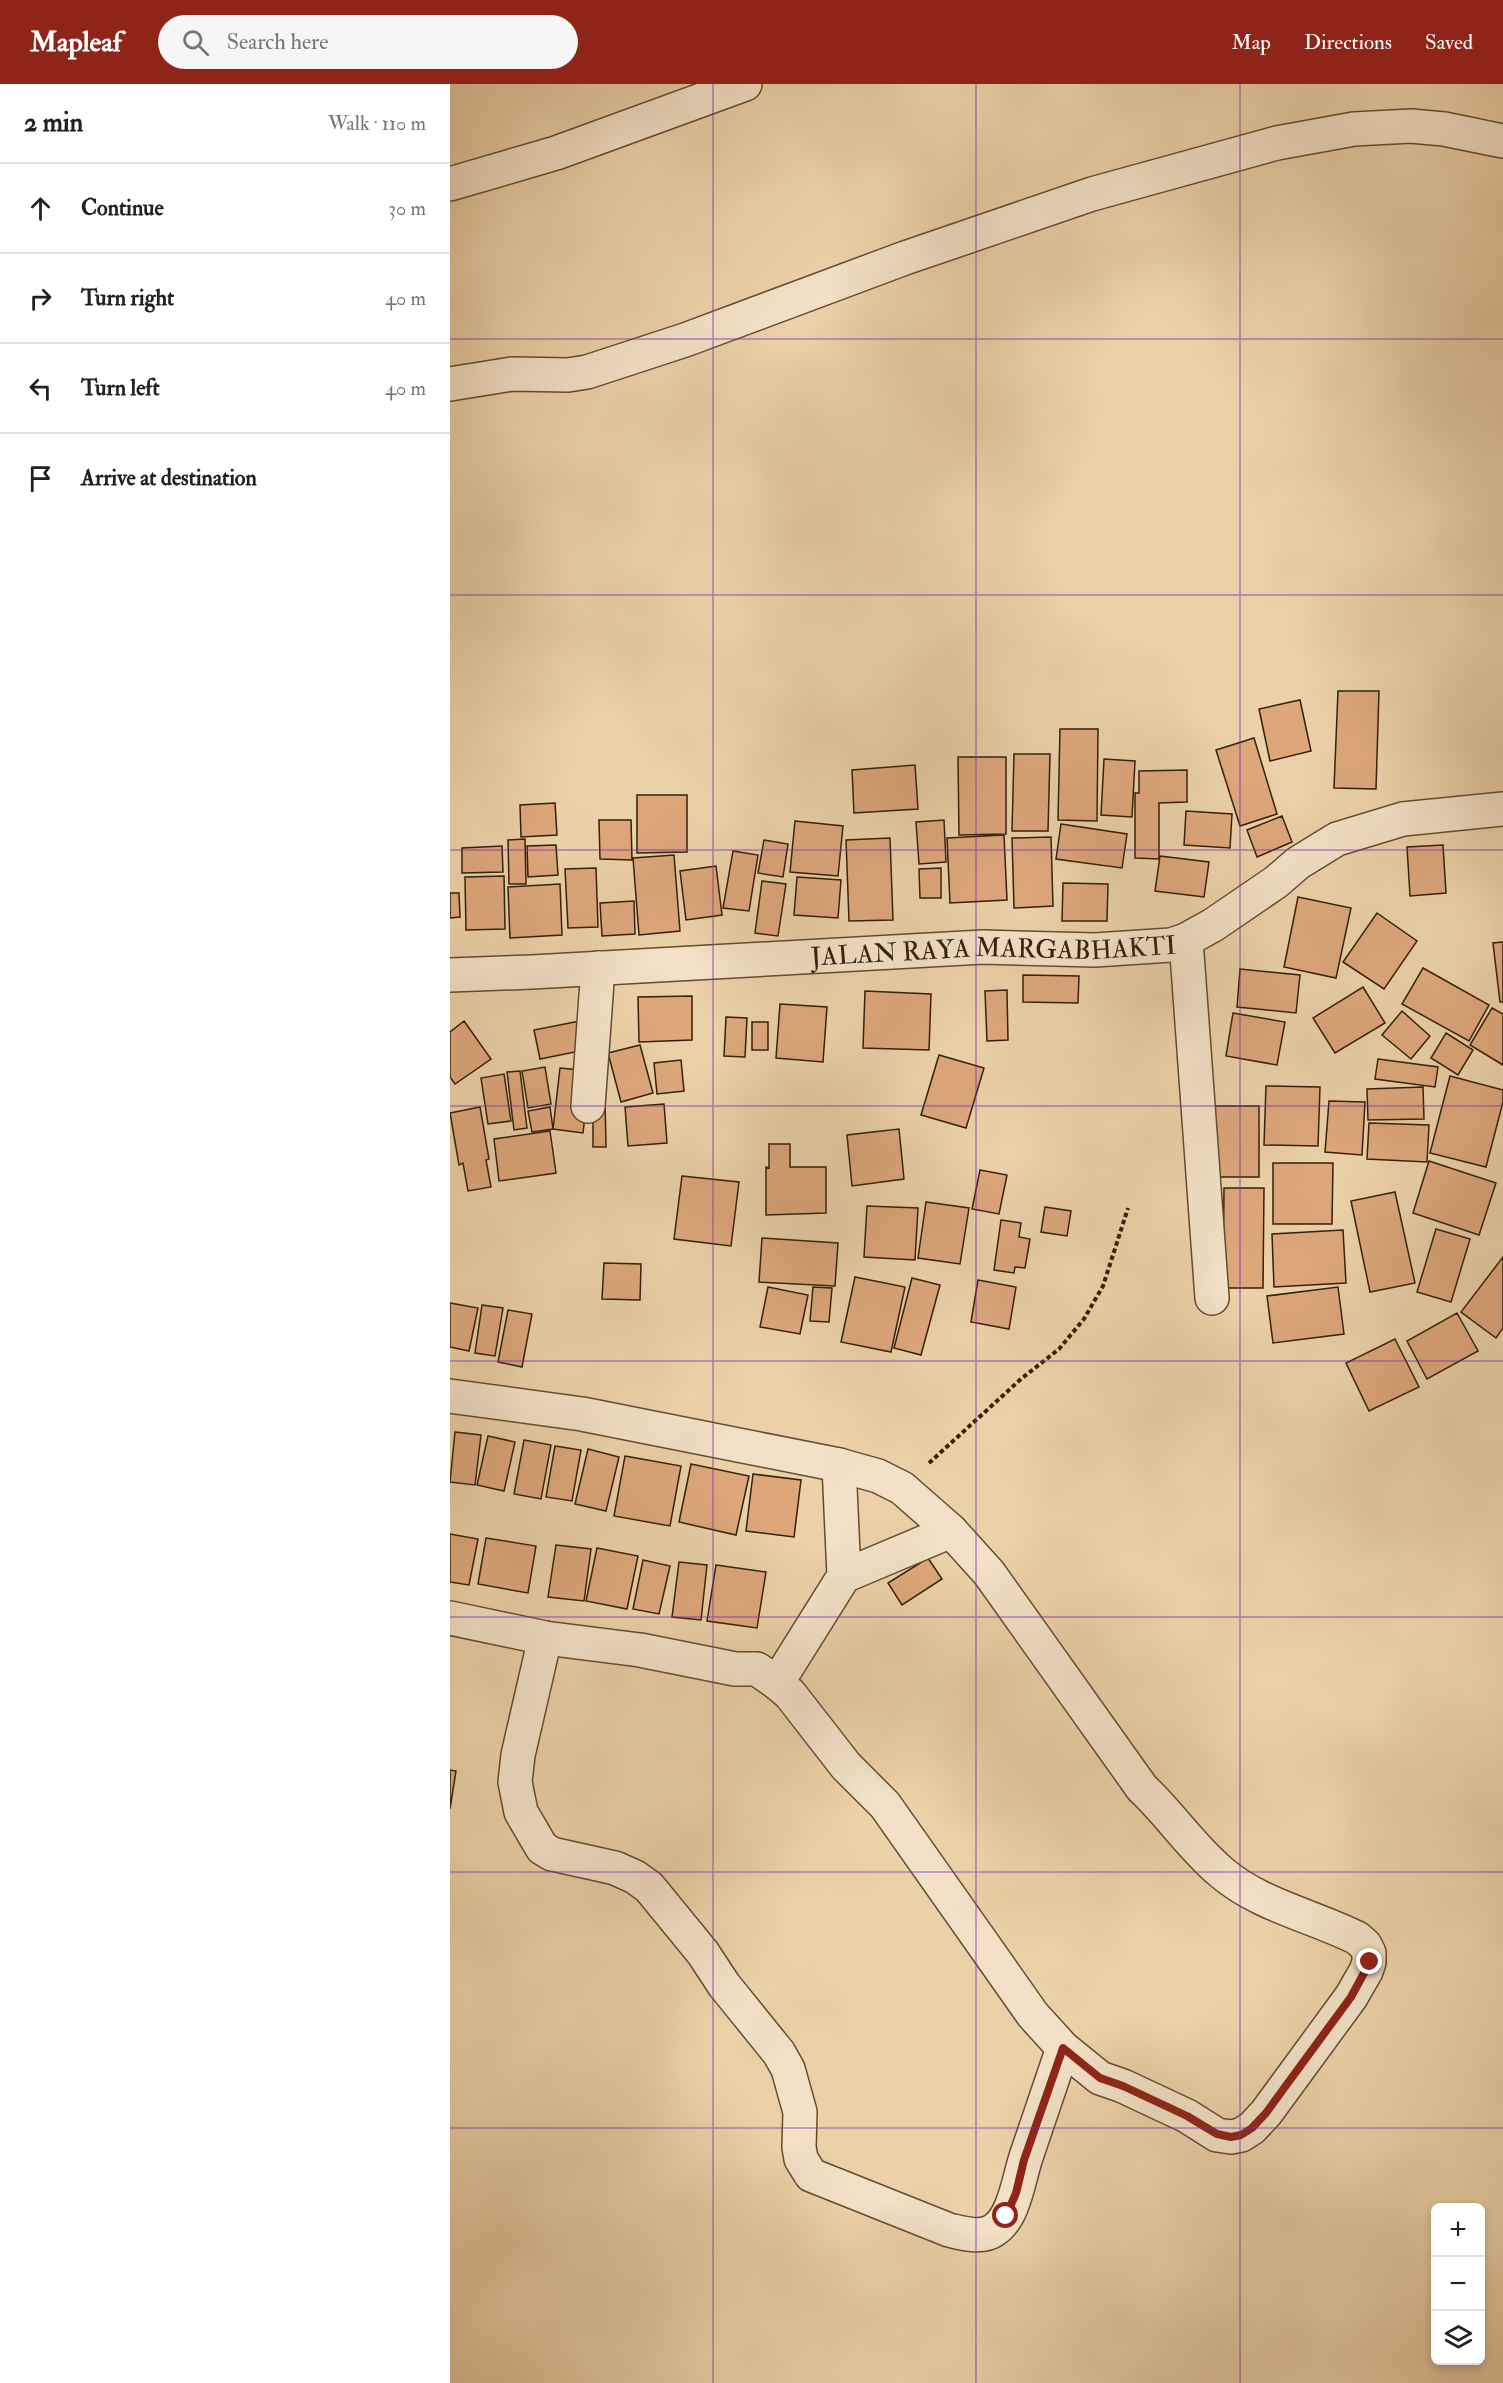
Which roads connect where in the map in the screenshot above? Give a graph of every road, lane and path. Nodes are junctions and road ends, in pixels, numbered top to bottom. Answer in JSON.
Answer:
{"nodes":[{"id":1,"x":745,"y":84,"type":"edge"},
{"id":2,"x":1503,"y":141,"type":"edge"},
{"id":3,"x":450,"y":184,"type":"edge"},
{"id":4,"x":450,"y":384,"type":"edge"},
{"id":5,"x":1503,"y":809,"type":"edge"},
{"id":6,"x":1186,"y":940,"type":"junction"},
{"id":7,"x":598,"y":968,"type":"junction"},
{"id":8,"x":450,"y":975,"type":"edge"},
{"id":9,"x":588,"y":1106,"type":"dead end"},
{"id":10,"x":1128,"y":1208,"type":"dead end"},
{"id":11,"x":1212,"y":1298,"type":"dead end"},
{"id":12,"x":450,"y":1396,"type":"edge"},
{"id":13,"x":839,"y":1465,"type":"junction"},
{"id":14,"x":902,"y":1488,"type":"junction"},
{"id":15,"x":951,"y":1531,"type":"junction"},
{"id":16,"x":844,"y":1576,"type":"junction"},
{"id":17,"x":450,"y":1618,"type":"edge"},
{"id":18,"x":545,"y":1638,"type":"junction"},
{"id":19,"x":777,"y":1683,"type":"junction"},
{"id":20,"x":1063,"y":2048,"type":"junction"}],
"edges":[{"from":1,"to":3,"type":"street"},
{"from":2,"to":4,"type":"street"},
{"from":5,"to":6,"type":"street","name":"JALAN RAYA MARGABHAKTI"},
{"from":6,"to":7,"type":"street","name":"JALAN RAYA MARGABHAKTI"},
{"from":6,"to":11,"type":"street"},
{"from":7,"to":8,"type":"street","name":"JALAN RAYA MARGABHAKTI"},
{"from":7,"to":9,"type":"street"},
{"from":10,"to":14,"type":"path"},
{"from":12,"to":13,"type":"street"},
{"from":13,"to":14,"type":"street"},
{"from":13,"to":16,"type":"street"},
{"from":14,"to":15,"type":"street"},
{"from":15,"to":16,"type":"street"},
{"from":15,"to":20,"type":"street"},
{"from":16,"to":19,"type":"street"},
{"from":17,"to":18,"type":"street"},
{"from":18,"to":19,"type":"street"},
{"from":18,"to":20,"type":"street"},
{"from":19,"to":20,"type":"street"}]}
